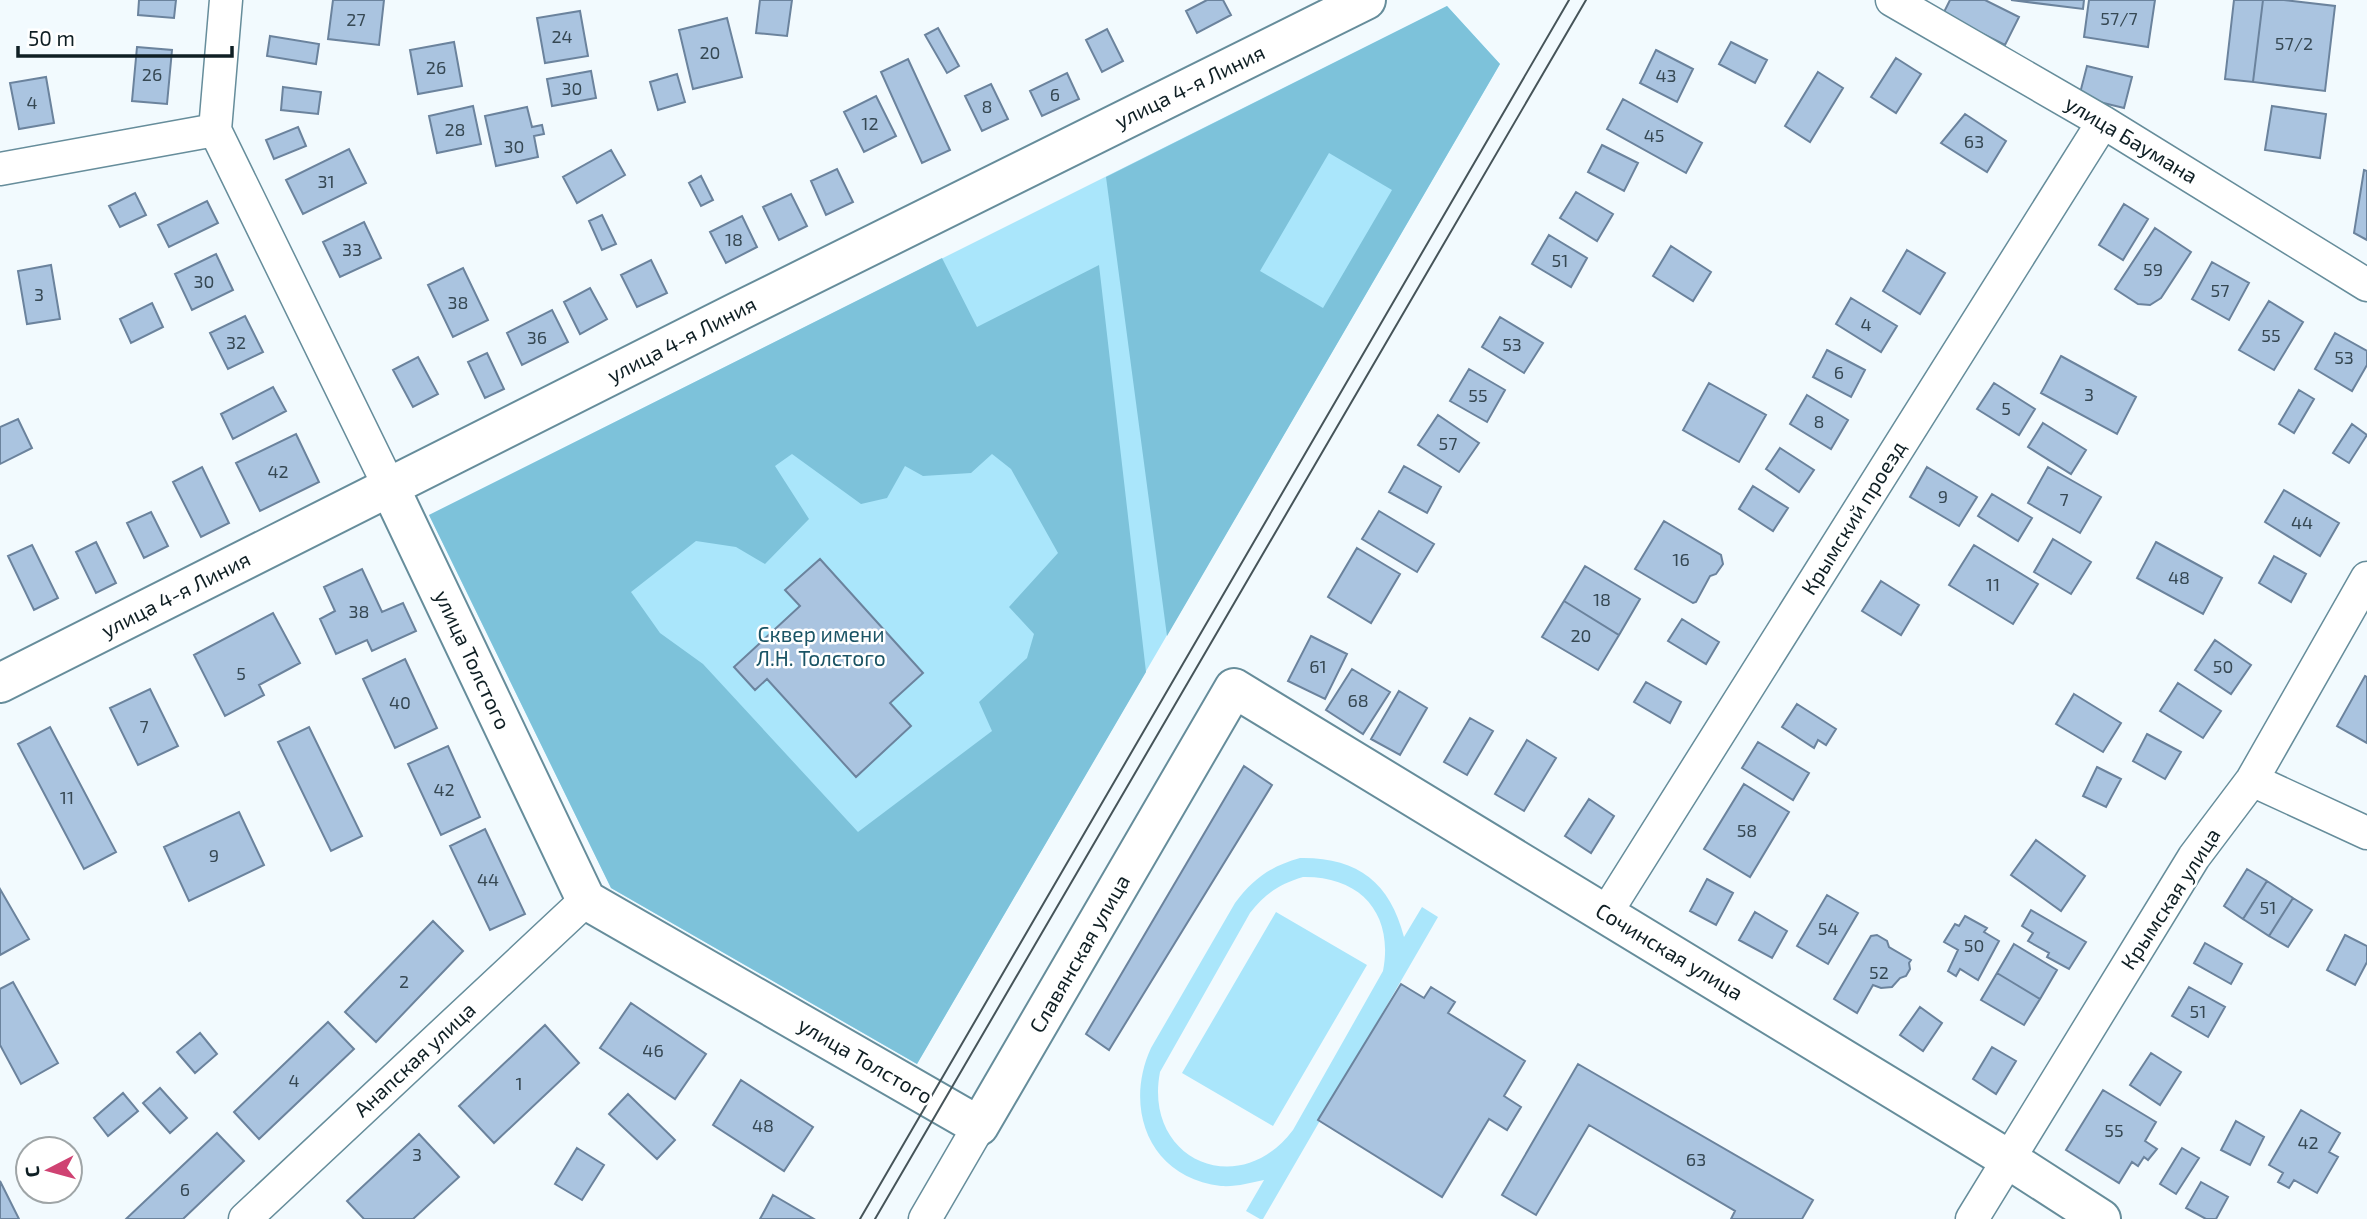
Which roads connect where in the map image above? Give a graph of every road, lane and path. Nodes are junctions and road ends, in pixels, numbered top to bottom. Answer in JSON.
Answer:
{"nodes":[{"id":1,"x":226,"y":0,"type":"edge"},
{"id":2,"x":1366,"y":0,"type":"edge"},
{"id":3,"x":1892,"y":0,"type":"edge"},
{"id":4,"x":2103,"y":122,"type":"junction"},
{"id":5,"x":215,"y":130,"type":"junction"},
{"id":6,"x":0,"y":169,"type":"edge"},
{"id":7,"x":2367,"y":285,"type":"edge"},
{"id":8,"x":390,"y":488,"type":"junction"},
{"id":9,"x":2367,"y":578,"type":"edge"},
{"id":10,"x":0,"y":683,"type":"edge"},
{"id":11,"x":1234,"y":688,"type":"joint"},
{"id":12,"x":2252,"y":780,"type":"junction"},
{"id":13,"x":2367,"y":833,"type":"edge"},
{"id":14,"x":586,"y":900,"type":"junction"},
{"id":15,"x":1606,"y":913,"type":"junction"},
{"id":16,"x":979,"y":1126,"type":"junction"},
{"id":17,"x":2008,"y":1159,"type":"junction"},
{"id":18,"x":245,"y":1219,"type":"edge"},
{"id":19,"x":925,"y":1219,"type":"edge"},
{"id":20,"x":1972,"y":1219,"type":"edge"},
{"id":21,"x":2101,"y":1219,"type":"edge"}],
"edges":[{"from":1,"to":5,"type":"street"},
{"from":2,"to":8,"type":"street","name":"улица 4-я Линия"},
{"from":3,"to":4,"type":"street","name":"улица Баумана"},
{"from":4,"to":7,"type":"street","name":"улица Баумана"},
{"from":4,"to":15,"type":"street","name":"Крымский проезд"},
{"from":5,"to":6,"type":"street"},
{"from":5,"to":8,"type":"street","name":"улица Толстого"},
{"from":8,"to":10,"type":"street","name":"улица 4-я Линия"},
{"from":8,"to":14,"type":"street","name":"улица Толстого"},
{"from":9,"to":12,"type":"street","name":"Крымская улица"},
{"from":11,"to":15,"type":"street","name":"Сочинская улица"},
{"from":11,"to":16,"type":"street","name":"Славянская улица"},
{"from":12,"to":13,"type":"street"},
{"from":12,"to":17,"type":"street","name":"Крымская улица"},
{"from":14,"to":16,"type":"street","name":"улица Толстого"},
{"from":14,"to":18,"type":"street","name":"Анапская улица"},
{"from":15,"to":17,"type":"street","name":"Сочинская улица"},
{"from":16,"to":19,"type":"street","name":"Славянская улица"},
{"from":17,"to":20,"type":"street","name":"Крымская улица"},
{"from":17,"to":21,"type":"street","name":"Сочинская улица"}]}
